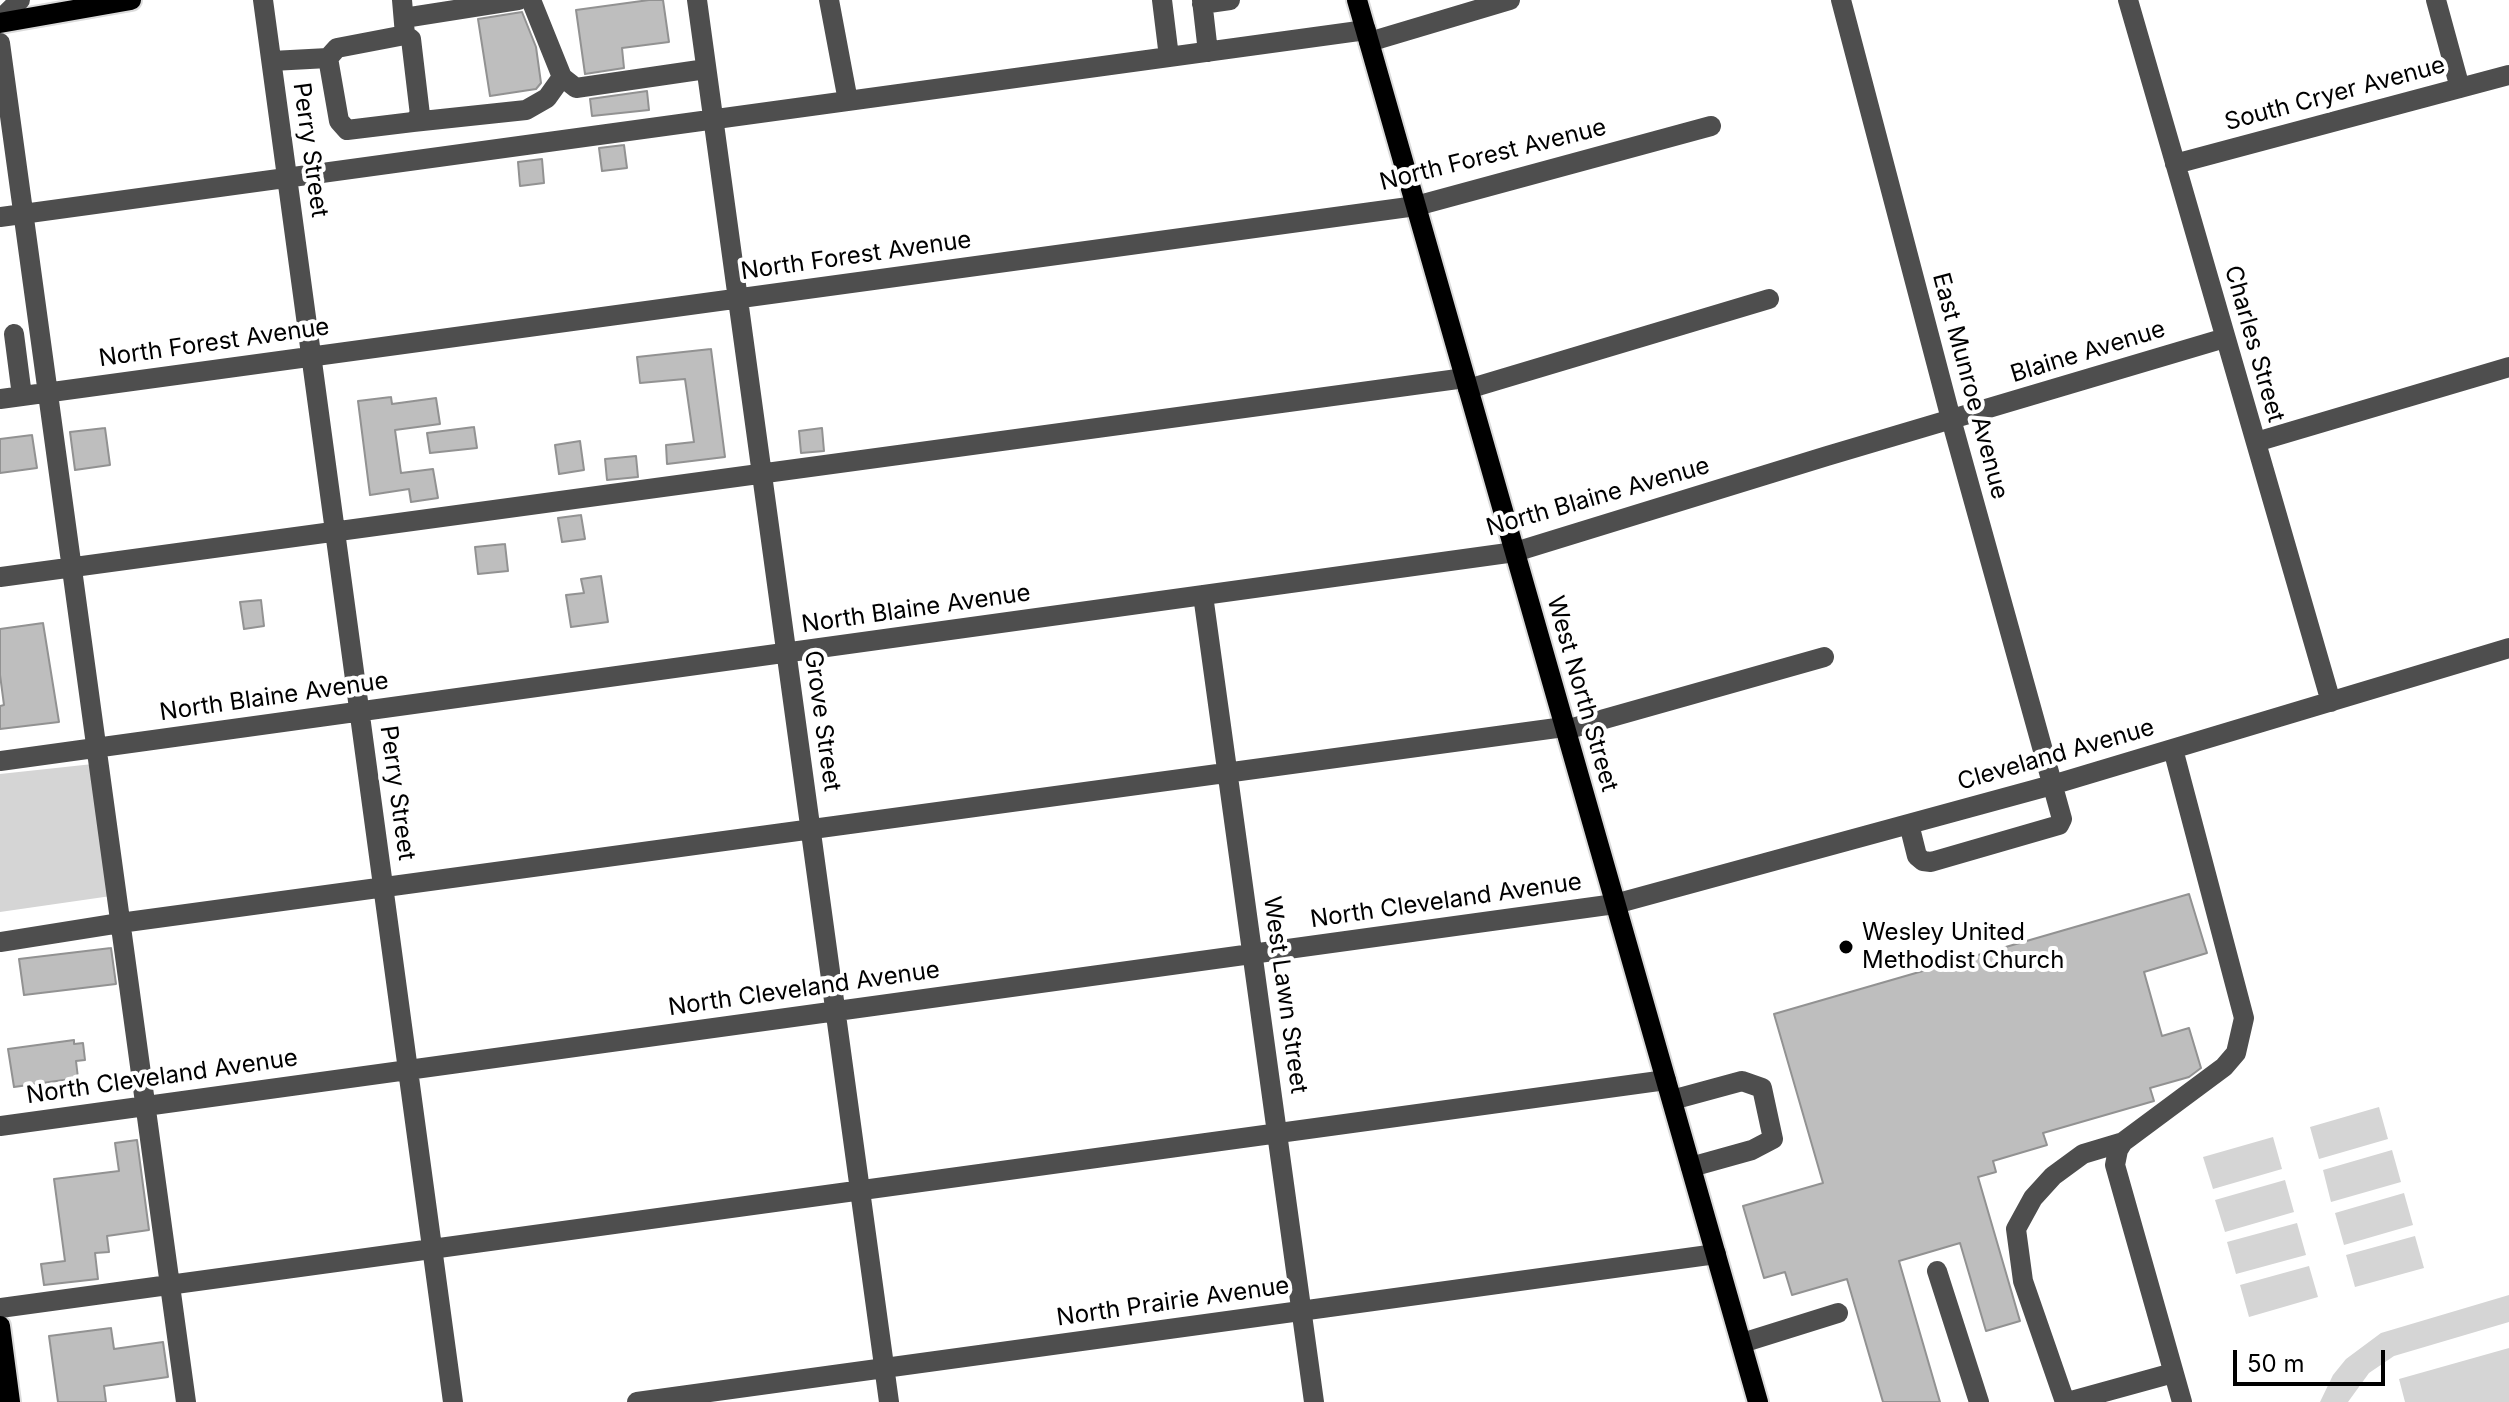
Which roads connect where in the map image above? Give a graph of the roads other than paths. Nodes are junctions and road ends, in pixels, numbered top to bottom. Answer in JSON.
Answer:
{"nodes":[{"id":1,"x":20,"y":0,"type":"edge"},
{"id":2,"x":131,"y":0,"type":"edge"},
{"id":3,"x":263,"y":0,"type":"edge"},
{"id":4,"x":518,"y":0,"type":"edge"},
{"id":5,"x":531,"y":0,"type":"edge"},
{"id":6,"x":697,"y":0,"type":"edge"},
{"id":7,"x":829,"y":0,"type":"edge"},
{"id":8,"x":1162,"y":0,"type":"edge"},
{"id":9,"x":1230,"y":0,"type":"edge"},
{"id":10,"x":1357,"y":0,"type":"edge"},
{"id":11,"x":1510,"y":0,"type":"edge"},
{"id":12,"x":1841,"y":0,"type":"edge"},
{"id":13,"x":2128,"y":0,"type":"edge"},
{"id":14,"x":2436,"y":0,"type":"edge"},
{"id":15,"x":1202,"y":2,"type":"edge"},
{"id":16,"x":1484,"y":4,"type":"edge"},
{"id":17,"x":404,"y":18,"type":"edge"},
{"id":18,"x":0,"y":22,"type":"edge"},
{"id":19,"x":1368,"y":36,"type":"junction"},
{"id":20,"x":0,"y":43,"type":"edge"},
{"id":21,"x":1208,"y":52,"type":"junction"},
{"id":22,"x":1169,"y":57,"type":"junction"},
{"id":23,"x":328,"y":58,"type":"junction"},
{"id":24,"x":272,"y":61,"type":"junction"},
{"id":25,"x":706,"y":69,"type":"junction"},
{"id":26,"x":2509,"y":75,"type":"edge"},
{"id":27,"x":562,"y":77,"type":"junction"},
{"id":28,"x":2460,"y":88,"type":"junction"},
{"id":29,"x":848,"y":101,"type":"junction"},
{"id":30,"x":713,"y":120,"type":"junction"},
{"id":31,"x":413,"y":122,"type":"junction"},
{"id":32,"x":1711,"y":126,"type":"dead end"},
{"id":33,"x":2175,"y":164,"type":"junction"},
{"id":34,"x":287,"y":177,"type":"junction"},
{"id":35,"x":1416,"y":206,"type":"junction"},
{"id":36,"x":23,"y":213,"type":"junction"},
{"id":37,"x":0,"y":217,"type":"edge"},
{"id":38,"x":738,"y":298,"type":"junction"},
{"id":39,"x":1769,"y":299,"type":"dead end"},
{"id":40,"x":38,"y":331,"type":"junction"},
{"id":41,"x":7,"y":335,"type":"edge"},
{"id":42,"x":2225,"y":338,"type":"junction"},
{"id":43,"x":311,"y":356,"type":"junction"},
{"id":44,"x":2509,"y":367,"type":"edge"},
{"id":45,"x":1467,"y":384,"type":"junction"},
{"id":46,"x":48,"y":392,"type":"junction"},
{"id":47,"x":22,"y":396,"type":"junction"},
{"id":48,"x":0,"y":399,"type":"edge"},
{"id":49,"x":1951,"y":419,"type":"junction"},
{"id":50,"x":2256,"y":442,"type":"junction"},
{"id":51,"x":1827,"y":456,"type":"joint"},
{"id":52,"x":761,"y":474,"type":"junction"},
{"id":53,"x":335,"y":532,"type":"junction"},
{"id":54,"x":1515,"y":552,"type":"junction"},
{"id":55,"x":72,"y":567,"type":"junction"},
{"id":56,"x":0,"y":577,"type":"edge"},
{"id":57,"x":1203,"y":595,"type":"junction"},
{"id":58,"x":2509,"y":648,"type":"edge"},
{"id":59,"x":786,"y":653,"type":"junction"},
{"id":60,"x":1824,"y":657,"type":"dead end"},
{"id":61,"x":2331,"y":702,"type":"junction"},
{"id":62,"x":359,"y":712,"type":"junction"},
{"id":63,"x":1565,"y":728,"type":"junction"},
{"id":64,"x":96,"y":748,"type":"junction"},
{"id":65,"x":2173,"y":749,"type":"junction"},
{"id":66,"x":0,"y":761,"type":"edge"},
{"id":67,"x":1228,"y":773,"type":"junction"},
{"id":68,"x":2052,"y":785,"type":"junction"},
{"id":69,"x":1909,"y":824,"type":"junction"},
{"id":70,"x":810,"y":830,"type":"junction"},
{"id":71,"x":383,"y":888,"type":"junction"},
{"id":72,"x":1615,"y":904,"type":"junction"},
{"id":73,"x":120,"y":923,"type":"junction"},
{"id":74,"x":0,"y":942,"type":"edge"},
{"id":75,"x":1253,"y":954,"type":"junction"},
{"id":76,"x":835,"y":1011,"type":"junction"},
{"id":77,"x":408,"y":1070,"type":"junction"},
{"id":78,"x":1669,"y":1090,"type":"junction"},
{"id":79,"x":145,"y":1106,"type":"junction"},
{"id":80,"x":0,"y":1126,"type":"edge"},
{"id":81,"x":1278,"y":1133,"type":"junction"},
{"id":82,"x":2123,"y":1142,"type":"junction"},
{"id":83,"x":1691,"y":1167,"type":"junction"},
{"id":84,"x":859,"y":1190,"type":"junction"},
{"id":85,"x":432,"y":1248,"type":"junction"},
{"id":86,"x":1716,"y":1254,"type":"junction"},
{"id":87,"x":1937,"y":1271,"type":"dead end"},
{"id":88,"x":170,"y":1284,"type":"junction"},
{"id":89,"x":0,"y":1308,"type":"edge"},
{"id":90,"x":1302,"y":1311,"type":"junction"},
{"id":91,"x":1838,"y":1313,"type":"dead end"},
{"id":92,"x":0,"y":1326,"type":"edge"},
{"id":93,"x":1742,"y":1343,"type":"junction"},
{"id":94,"x":884,"y":1368,"type":"junction"},
{"id":95,"x":2173,"y":1373,"type":"junction"},
{"id":96,"x":751,"y":1394,"type":"edge"},
{"id":97,"x":10,"y":1402,"type":"edge"},
{"id":98,"x":186,"y":1402,"type":"edge"},
{"id":99,"x":453,"y":1402,"type":"edge"},
{"id":100,"x":637,"y":1402,"type":"edge"},
{"id":101,"x":889,"y":1402,"type":"edge"},
{"id":102,"x":1314,"y":1402,"type":"edge"},
{"id":103,"x":1758,"y":1402,"type":"edge"},
{"id":104,"x":1979,"y":1402,"type":"edge"},
{"id":105,"x":2067,"y":1402,"type":"edge"},
{"id":106,"x":2182,"y":1402,"type":"edge"}],
"edges":[{"from":1,"to":18,"type":"street"},
{"from":2,"to":18,"type":"main road"},
{"from":3,"to":24,"type":"street","name":"Perry Street"},
{"from":4,"to":17,"type":"street"},
{"from":5,"to":27,"type":"street"},
{"from":6,"to":25,"type":"street","name":"Grove Street"},
{"from":7,"to":29,"type":"street"},
{"from":8,"to":22,"type":"street"},
{"from":9,"to":15,"type":"street"},
{"from":10,"to":19,"type":"main road","name":"West North Street"},
{"from":11,"to":16,"type":"street"},
{"from":12,"to":49,"type":"street","name":"East Munroe Avenue"},
{"from":13,"to":33,"type":"street","name":"Charles Street"},
{"from":14,"to":28,"type":"street"},
{"from":15,"to":21,"type":"street"},
{"from":16,"to":19,"type":"street"},
{"from":17,"to":23,"type":"street"},
{"from":17,"to":31,"type":"street"},
{"from":19,"to":21,"type":"street"},
{"from":19,"to":35,"type":"main road","name":"West North Street"},
{"from":20,"to":36,"type":"street"},
{"from":21,"to":22,"type":"street"},
{"from":22,"to":29,"type":"street"},
{"from":23,"to":24,"type":"street"},
{"from":23,"to":31,"type":"street"},
{"from":24,"to":34,"type":"street","name":"Perry Street"},
{"from":25,"to":27,"type":"street"},
{"from":25,"to":30,"type":"street","name":"Grove Street"},
{"from":26,"to":28,"type":"street","name":"South Cryer Avenue"},
{"from":27,"to":31,"type":"street"},
{"from":28,"to":33,"type":"street","name":"South Cryer Avenue"},
{"from":29,"to":30,"type":"street"},
{"from":30,"to":34,"type":"street"},
{"from":30,"to":38,"type":"street","name":"Grove Street"},
{"from":32,"to":35,"type":"street","name":"North Forest Avenue"},
{"from":33,"to":42,"type":"street","name":"Charles Street"},
{"from":34,"to":36,"type":"street"},
{"from":34,"to":43,"type":"street","name":"Perry Street"},
{"from":35,"to":38,"type":"street","name":"North Forest Avenue"},
{"from":35,"to":45,"type":"main road","name":"West North Street"},
{"from":36,"to":37,"type":"street"},
{"from":36,"to":40,"type":"street"},
{"from":38,"to":43,"type":"street","name":"North Forest Avenue"},
{"from":38,"to":52,"type":"street","name":"Grove Street"},
{"from":39,"to":45,"type":"street"},
{"from":40,"to":41,"type":"street"},
{"from":40,"to":46,"type":"street"},
{"from":41,"to":47,"type":"street"},
{"from":42,"to":49,"type":"street","name":"Blaine Avenue"},
{"from":42,"to":50,"type":"street","name":"Charles Street"},
{"from":43,"to":46,"type":"street","name":"North Forest Avenue"},
{"from":43,"to":53,"type":"street","name":"Perry Street"},
{"from":44,"to":50,"type":"street"},
{"from":45,"to":52,"type":"street"},
{"from":45,"to":54,"type":"main road","name":"West North Street"},
{"from":46,"to":47,"type":"street","name":"North Forest Avenue"},
{"from":46,"to":55,"type":"street"},
{"from":47,"to":48,"type":"street","name":"North Forest Avenue"},
{"from":49,"to":51,"type":"street","name":"Blaine Avenue"},
{"from":49,"to":68,"type":"street","name":"East Munroe Avenue"},
{"from":50,"to":61,"type":"street","name":"Charles Street"},
{"from":51,"to":54,"type":"street","name":"North Blaine Avenue"},
{"from":52,"to":53,"type":"street"},
{"from":52,"to":59,"type":"street","name":"Grove Street"},
{"from":53,"to":55,"type":"street"},
{"from":53,"to":62,"type":"street","name":"Perry Street"},
{"from":54,"to":57,"type":"street","name":"North Blaine Avenue"},
{"from":54,"to":63,"type":"main road","name":"West North Street"},
{"from":55,"to":56,"type":"street"},
{"from":55,"to":64,"type":"street"},
{"from":57,"to":59,"type":"street","name":"North Blaine Avenue"},
{"from":57,"to":67,"type":"street","name":"West Lawn Street"},
{"from":58,"to":61,"type":"street","name":"Cleveland Avenue"},
{"from":59,"to":62,"type":"street","name":"North Blaine Avenue"},
{"from":59,"to":70,"type":"street","name":"Grove Street"},
{"from":60,"to":63,"type":"street"},
{"from":61,"to":65,"type":"street","name":"Cleveland Avenue"},
{"from":62,"to":64,"type":"street","name":"North Blaine Avenue"},
{"from":62,"to":71,"type":"street","name":"Perry Street"},
{"from":63,"to":67,"type":"street"},
{"from":63,"to":72,"type":"main road","name":"West North Street"},
{"from":64,"to":66,"type":"street","name":"North Blaine Avenue"},
{"from":64,"to":73,"type":"street"},
{"from":65,"to":68,"type":"street","name":"Cleveland Avenue"},
{"from":65,"to":82,"type":"street"},
{"from":67,"to":70,"type":"street"},
{"from":67,"to":75,"type":"street","name":"West Lawn Street"},
{"from":68,"to":69,"type":"street","name":"Cleveland Avenue"},
{"from":68,"to":69,"type":"street","name":"East Munroe Avenue"},
{"from":69,"to":72,"type":"street","name":"Cleveland Avenue"},
{"from":70,"to":71,"type":"street"},
{"from":70,"to":76,"type":"street","name":"Grove Street"},
{"from":71,"to":73,"type":"street"},
{"from":71,"to":77,"type":"street","name":"Perry Street"},
{"from":72,"to":75,"type":"street","name":"North Cleveland Avenue"},
{"from":72,"to":78,"type":"main road","name":"West North Street"},
{"from":73,"to":74,"type":"street"},
{"from":73,"to":79,"type":"street"},
{"from":75,"to":76,"type":"street","name":"North Cleveland Avenue"},
{"from":75,"to":81,"type":"street","name":"West Lawn Street"},
{"from":76,"to":77,"type":"street","name":"North Cleveland Avenue"},
{"from":76,"to":84,"type":"street","name":"Grove Street"},
{"from":77,"to":79,"type":"street","name":"North Cleveland Avenue"},
{"from":77,"to":85,"type":"street","name":"Perry Street"},
{"from":78,"to":81,"type":"street"},
{"from":78,"to":83,"type":"main road","name":"West North Street"},
{"from":78,"to":83,"type":"street"},
{"from":79,"to":80,"type":"street","name":"North Cleveland Avenue"},
{"from":79,"to":88,"type":"street"},
{"from":81,"to":84,"type":"street"},
{"from":81,"to":90,"type":"street","name":"West Lawn Street"},
{"from":82,"to":95,"type":"street"},
{"from":82,"to":105,"type":"street"},
{"from":83,"to":86,"type":"main road","name":"West North Street"},
{"from":84,"to":85,"type":"street"},
{"from":84,"to":94,"type":"street","name":"Grove Street"},
{"from":85,"to":88,"type":"street"},
{"from":85,"to":99,"type":"street","name":"Perry Street"},
{"from":86,"to":90,"type":"street","name":"North Prairie Avenue"},
{"from":86,"to":93,"type":"main road","name":"West North Street"},
{"from":87,"to":104,"type":"street"},
{"from":88,"to":89,"type":"street"},
{"from":88,"to":98,"type":"street"},
{"from":90,"to":94,"type":"street","name":"North Prairie Avenue"},
{"from":90,"to":102,"type":"street","name":"West Lawn Street"},
{"from":91,"to":93,"type":"street"},
{"from":92,"to":97,"type":"main road"},
{"from":93,"to":103,"type":"main road","name":"West North Street"},
{"from":94,"to":96,"type":"street","name":"North Prairie Avenue"},
{"from":94,"to":101,"type":"street","name":"Grove Street"},
{"from":95,"to":105,"type":"street"},
{"from":95,"to":106,"type":"street"},
{"from":96,"to":100,"type":"street","name":"North Prairie Avenue"}]}
